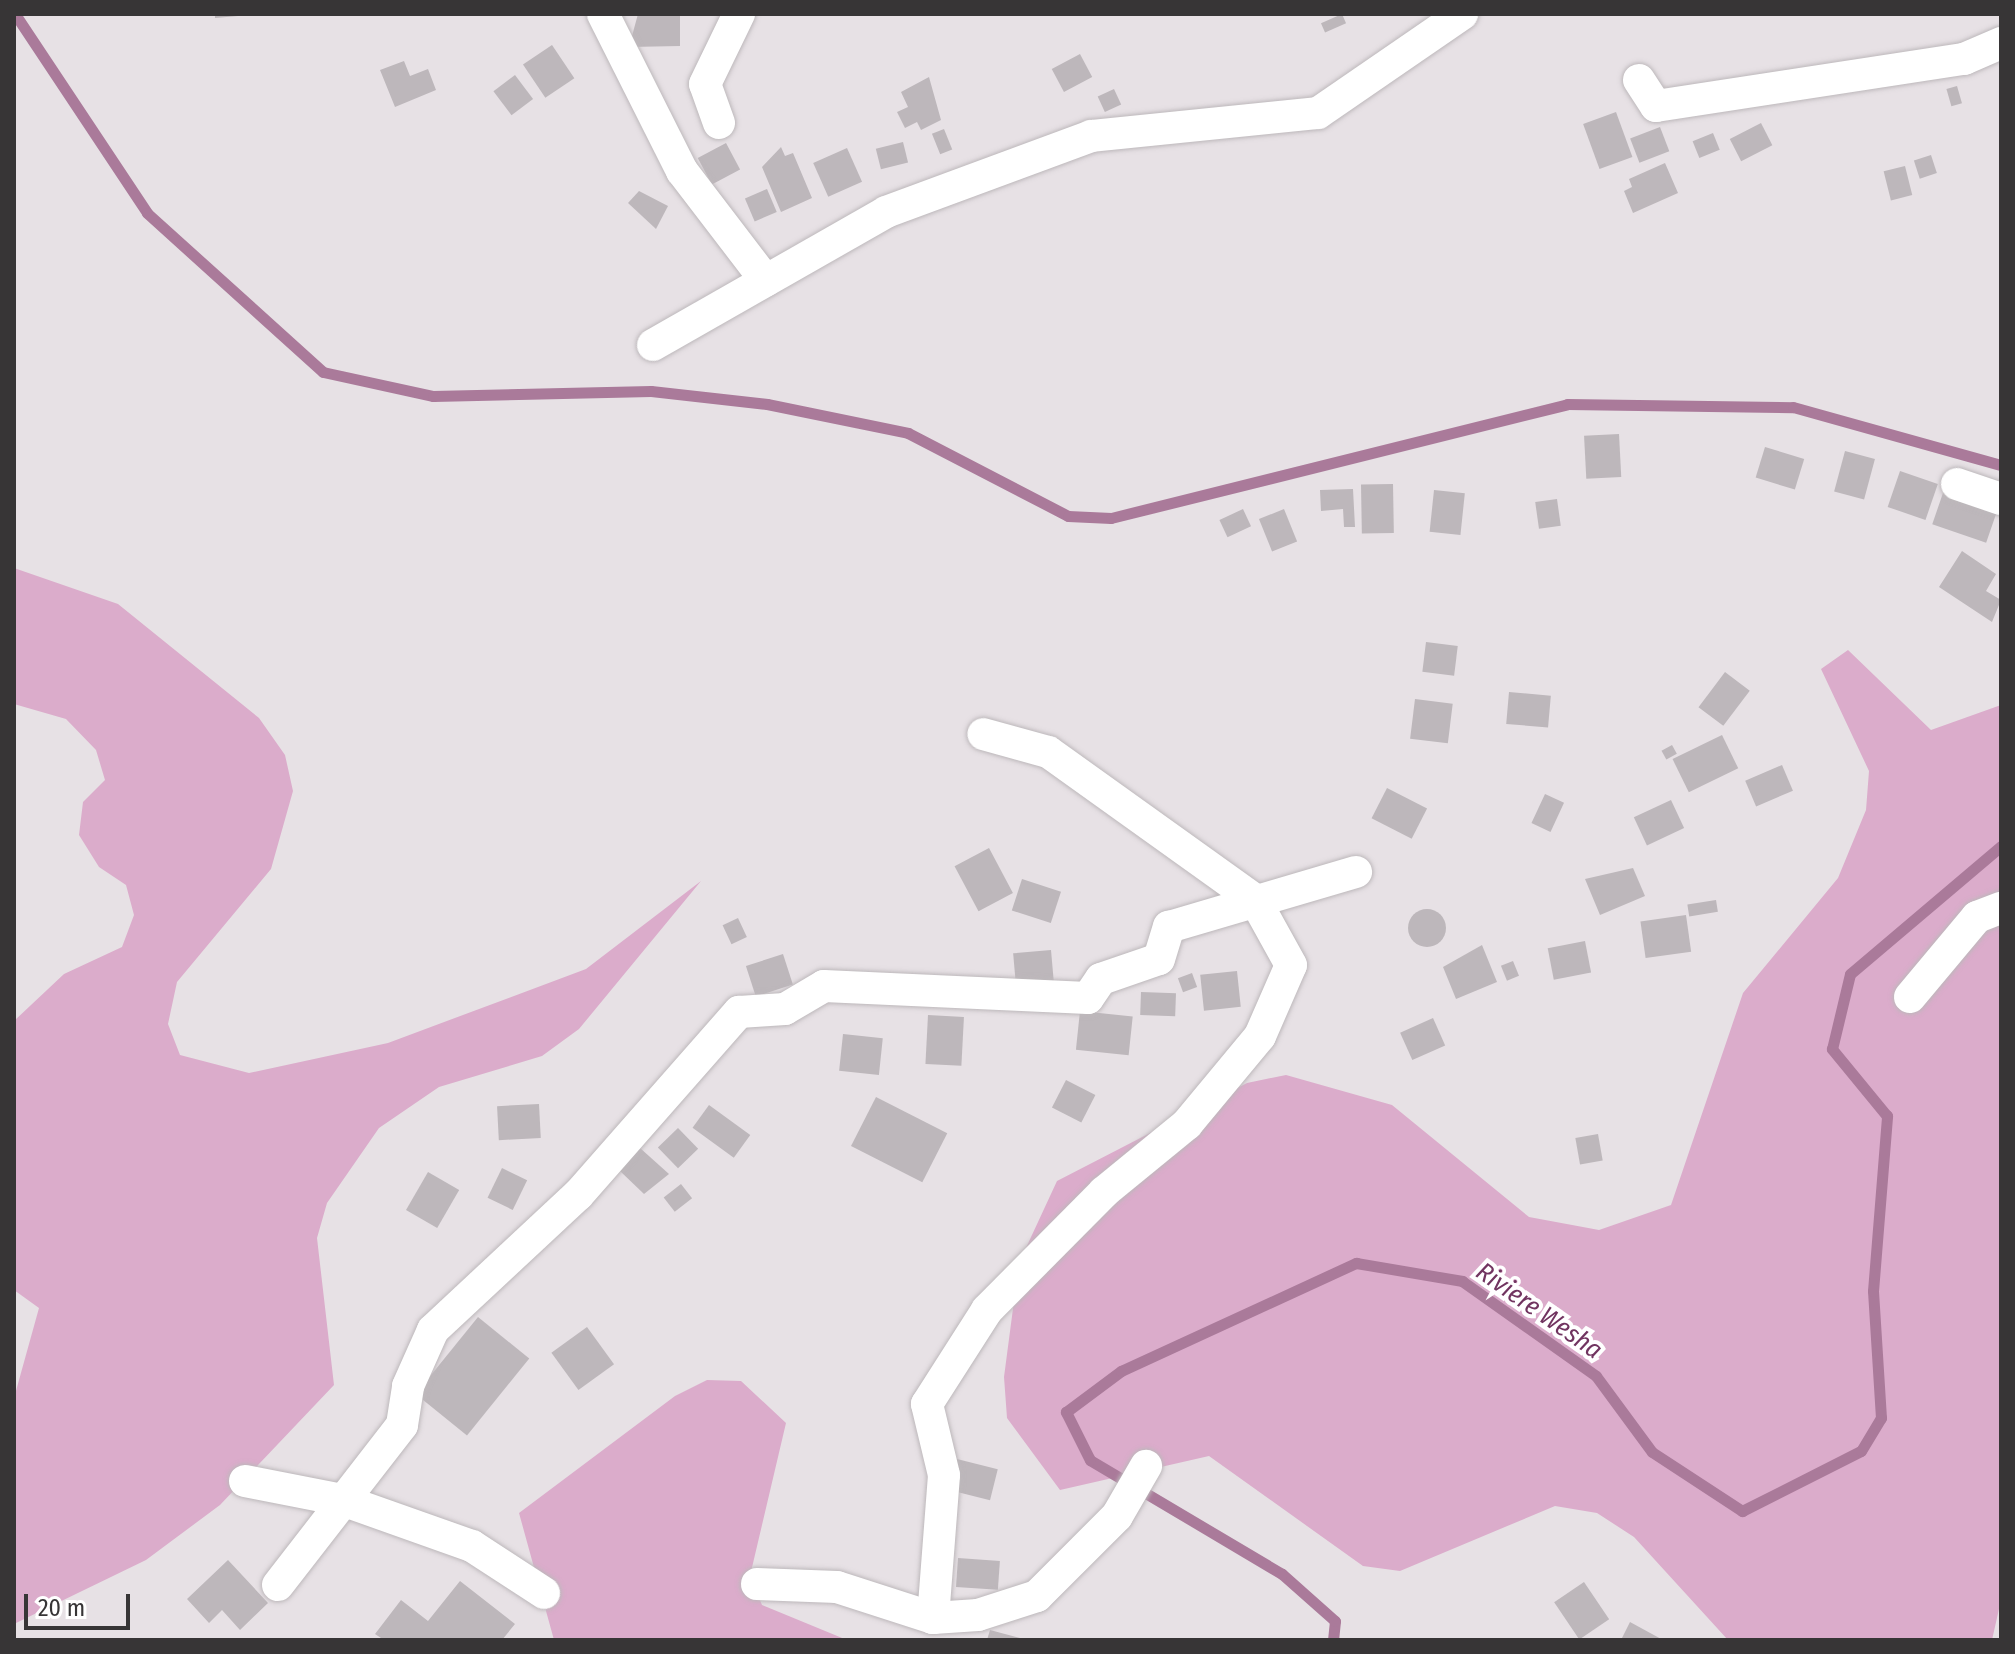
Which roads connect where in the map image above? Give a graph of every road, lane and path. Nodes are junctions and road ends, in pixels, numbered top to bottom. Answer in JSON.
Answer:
{"nodes":[{"id":1,"x":603,"y":14,"type":"edge"},
{"id":2,"x":739,"y":14,"type":"edge"},
{"id":3,"x":1462,"y":14,"type":"edge"},
{"id":4,"x":2001,"y":43,"type":"edge"},
{"id":5,"x":1639,"y":80,"type":"dead end"},
{"id":6,"x":719,"y":123,"type":"dead end"},
{"id":7,"x":766,"y":281,"type":"junction"},
{"id":8,"x":653,"y":345,"type":"dead end"},
{"id":9,"x":1957,"y":484,"type":"dead end"},
{"id":10,"x":2001,"y":499,"type":"edge"},
{"id":11,"x":983,"y":734,"type":"dead end"},
{"id":12,"x":1356,"y":872,"type":"dead end"},
{"id":13,"x":1255,"y":900,"type":"junction"},
{"id":14,"x":2001,"y":908,"type":"edge"},
{"id":15,"x":1910,"y":997,"type":"dead end"},
{"id":16,"x":1146,"y":1466,"type":"dead end"},
{"id":17,"x":245,"y":1481,"type":"dead end"},
{"id":18,"x":342,"y":1500,"type":"junction"},
{"id":19,"x":757,"y":1584,"type":"dead end"},
{"id":20,"x":278,"y":1585,"type":"dead end"},
{"id":21,"x":544,"y":1593,"type":"dead end"},
{"id":22,"x":933,"y":1618,"type":"junction"}],
"edges":[{"from":1,"to":7,"type":"street"},
{"from":2,"to":6,"type":"street"},
{"from":3,"to":7,"type":"street"},
{"from":4,"to":5,"type":"street"},
{"from":7,"to":8,"type":"street"},
{"from":9,"to":10,"type":"street"},
{"from":11,"to":13,"type":"street"},
{"from":12,"to":13,"type":"street"},
{"from":13,"to":18,"type":"street"},
{"from":13,"to":22,"type":"street"},
{"from":14,"to":15,"type":"street"},
{"from":16,"to":22,"type":"street"},
{"from":17,"to":18,"type":"street"},
{"from":18,"to":20,"type":"street"},
{"from":18,"to":21,"type":"street"},
{"from":19,"to":22,"type":"street"}]}
